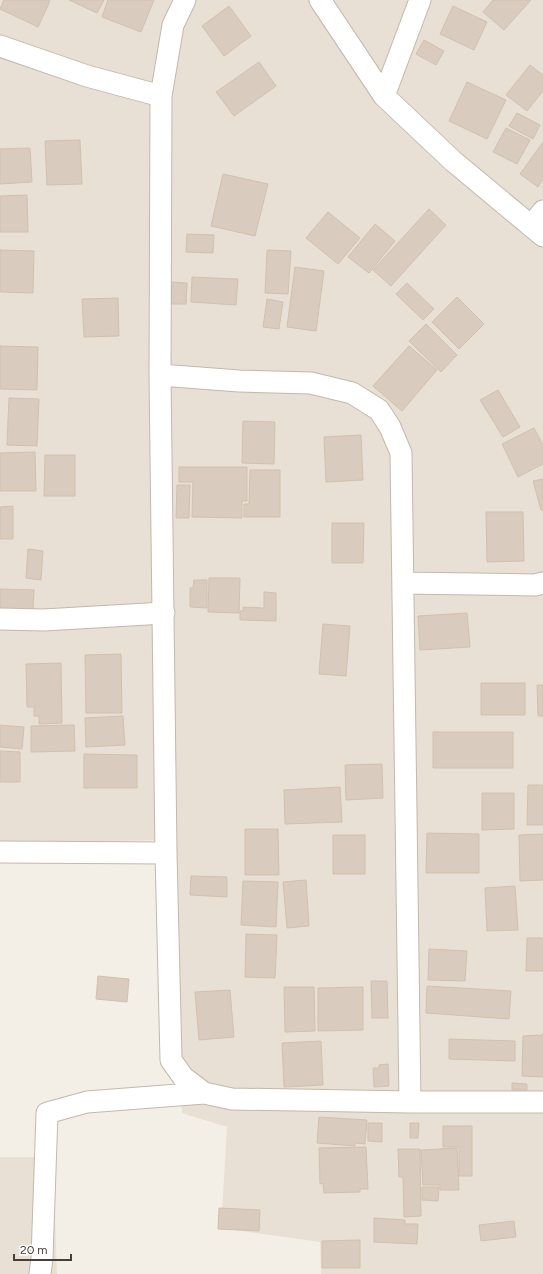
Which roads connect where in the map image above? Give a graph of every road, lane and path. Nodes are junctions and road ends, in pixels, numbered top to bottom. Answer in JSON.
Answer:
{"nodes":[{"id":1,"x":185,"y":0,"type":"edge"},
{"id":2,"x":320,"y":0,"type":"edge"},
{"id":3,"x":420,"y":0,"type":"edge"},
{"id":4,"x":0,"y":46,"type":"edge"},
{"id":5,"x":161,"y":96,"type":"junction"},
{"id":6,"x":384,"y":96,"type":"junction"},
{"id":7,"x":539,"y":224,"type":"edge"},
{"id":8,"x":160,"y":375,"type":"junction"},
{"id":9,"x":403,"y":583,"type":"junction"},
{"id":10,"x":543,"y":583,"type":"edge"},
{"id":11,"x":164,"y":613,"type":"junction"},
{"id":12,"x":0,"y":619,"type":"edge"},
{"id":13,"x":0,"y":852,"type":"edge"},
{"id":14,"x":166,"y":853,"type":"junction"},
{"id":15,"x":204,"y":1093,"type":"junction"},
{"id":16,"x":410,"y":1102,"type":"junction"},
{"id":17,"x":543,"y":1102,"type":"edge"},
{"id":18,"x":40,"y":1274,"type":"edge"}],
"edges":[{"from":1,"to":5,"type":"street"},
{"from":2,"to":6,"type":"street"},
{"from":3,"to":6,"type":"street"},
{"from":4,"to":5,"type":"street"},
{"from":5,"to":8,"type":"street"},
{"from":6,"to":7,"type":"street"},
{"from":8,"to":9,"type":"street"},
{"from":8,"to":11,"type":"street"},
{"from":9,"to":10,"type":"street"},
{"from":9,"to":16,"type":"street"},
{"from":11,"to":12,"type":"street"},
{"from":11,"to":14,"type":"street"},
{"from":13,"to":14,"type":"street"},
{"from":14,"to":15,"type":"street"},
{"from":15,"to":16,"type":"street"},
{"from":15,"to":18,"type":"street"},
{"from":16,"to":17,"type":"street"}]}
